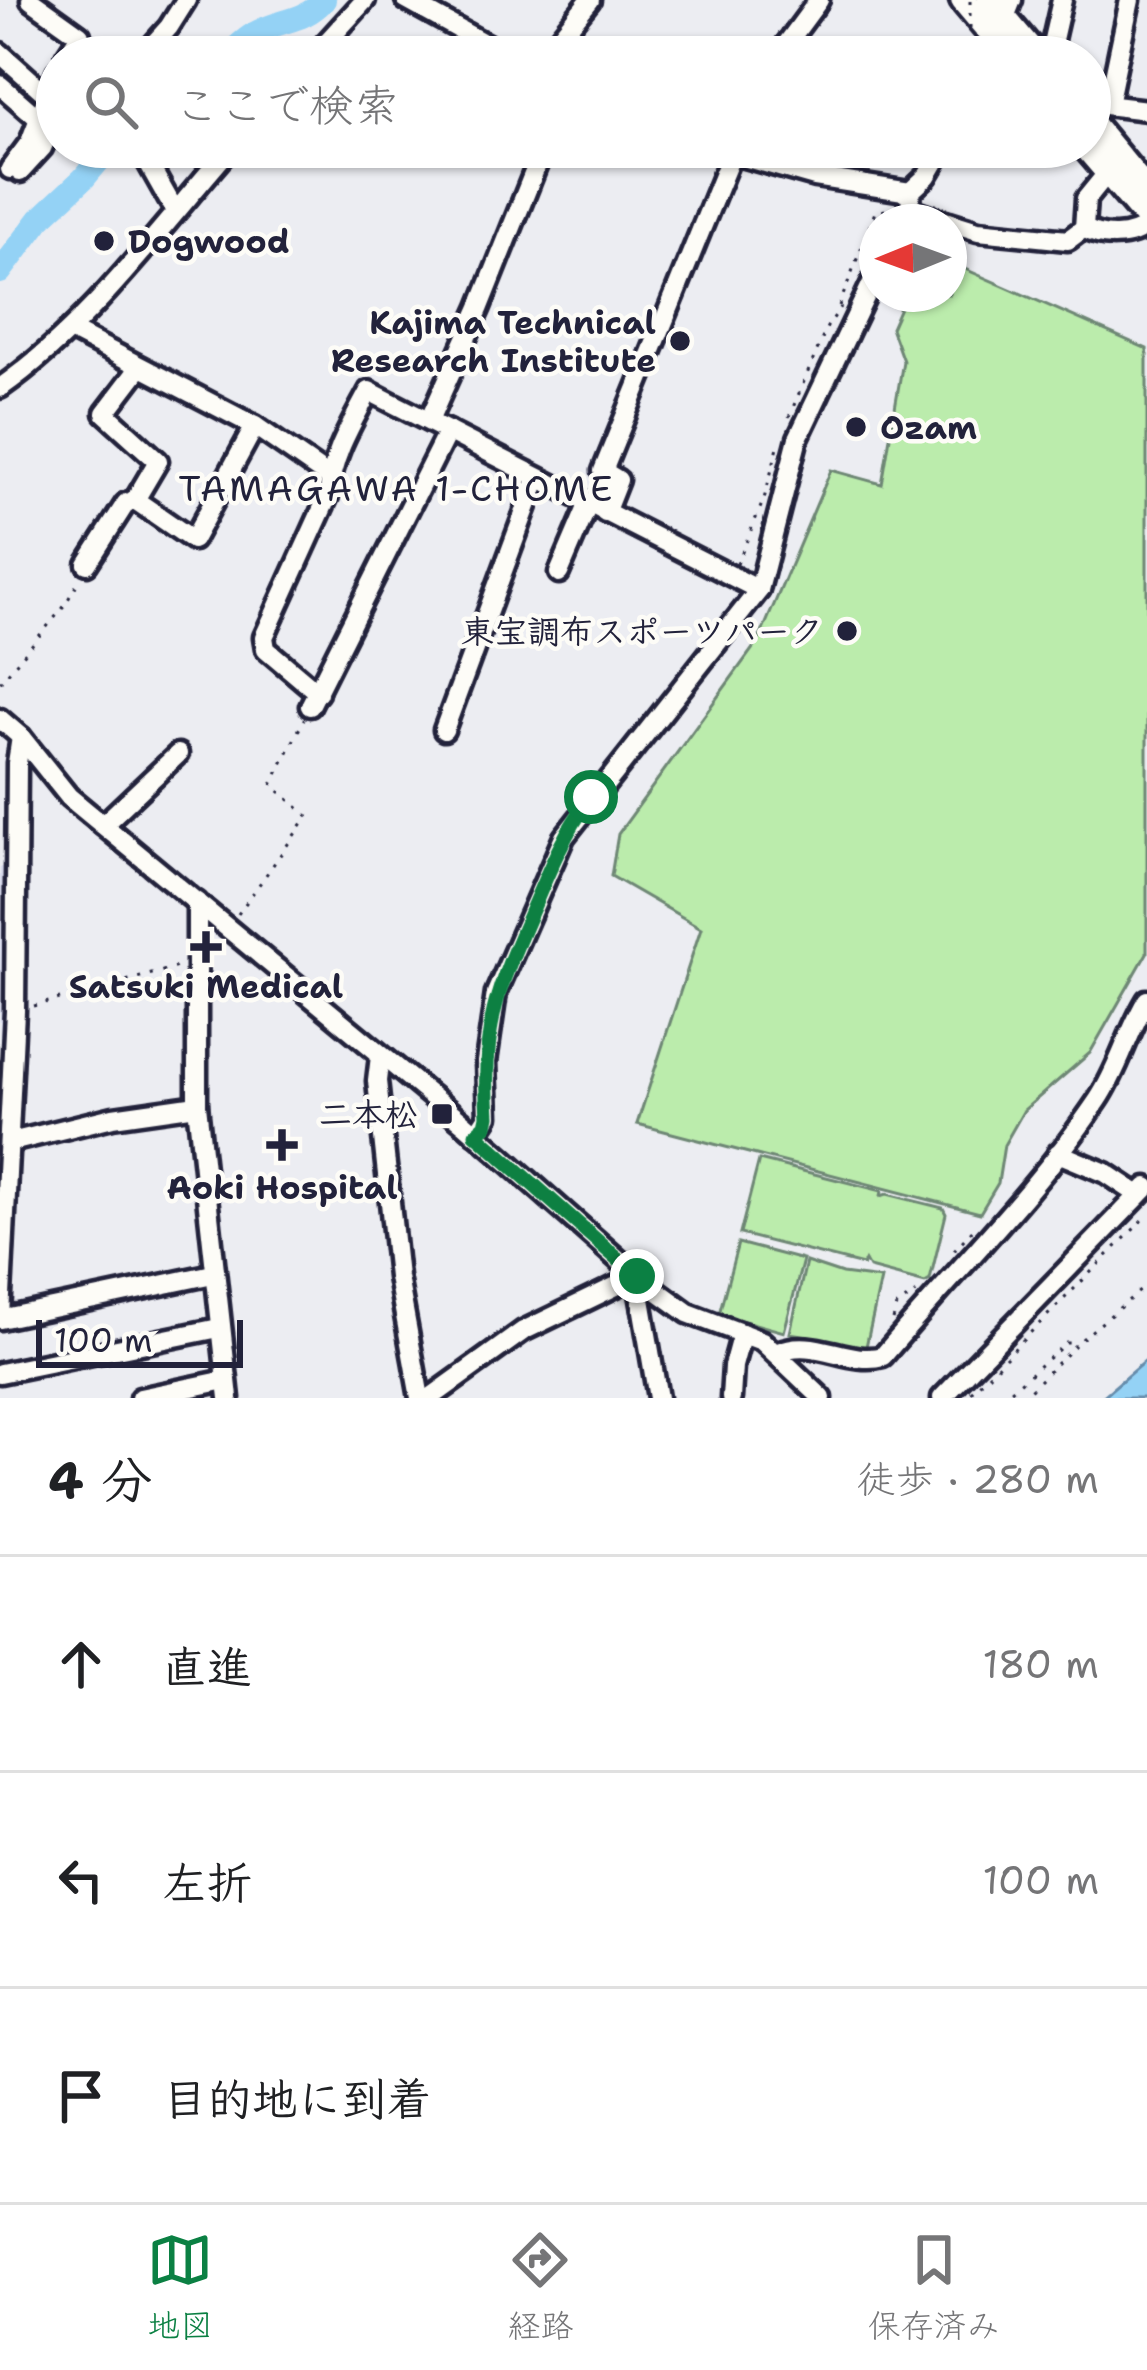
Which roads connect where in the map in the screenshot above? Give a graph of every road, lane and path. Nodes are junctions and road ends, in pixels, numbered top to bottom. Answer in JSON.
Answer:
{"nodes":[{"id":1,"x":31,"y":0,"type":"edge"},
{"id":2,"x":69,"y":0,"type":"edge"},
{"id":3,"x":186,"y":0,"type":"edge"},
{"id":4,"x":365,"y":0,"type":"edge"},
{"id":5,"x":406,"y":0,"type":"edge"},
{"id":6,"x":590,"y":0,"type":"edge"},
{"id":7,"x":819,"y":0,"type":"edge"},
{"id":8,"x":967,"y":0,"type":"edge"},
{"id":9,"x":1062,"y":0,"type":"edge"},
{"id":10,"x":1130,"y":0,"type":"edge"},
{"id":11,"x":56,"y":18,"type":"junction"},
{"id":12,"x":1000,"y":29,"type":"edge"},
{"id":13,"x":79,"y":36,"type":"edge"},
{"id":14,"x":158,"y":36,"type":"edge"},
{"id":15,"x":332,"y":36,"type":"edge"},
{"id":16,"x":471,"y":36,"type":"edge"},
{"id":17,"x":561,"y":36,"type":"edge"},
{"id":18,"x":792,"y":36,"type":"edge"},
{"id":19,"x":969,"y":36,"type":"edge"},
{"id":20,"x":1054,"y":36,"type":"edge"},
{"id":21,"x":0,"y":53,"type":"edge"},
{"id":22,"x":1111,"y":62,"type":"edge"},
{"id":23,"x":36,"y":85,"type":"edge"},
{"id":24,"x":0,"y":86,"type":"edge"},
{"id":25,"x":36,"y":109,"type":"edge"},
{"id":26,"x":1147,"y":110,"type":"edge"},
{"id":27,"x":1111,"y":111,"type":"edge"},
{"id":28,"x":1111,"y":134,"type":"edge"},
{"id":29,"x":36,"y":152,"type":"edge"},
{"id":30,"x":5,"y":165,"type":"edge"},
{"id":31,"x":151,"y":168,"type":"edge"},
{"id":32,"x":213,"y":168,"type":"edge"},
{"id":33,"x":536,"y":168,"type":"edge"},
{"id":34,"x":726,"y":168,"type":"edge"},
{"id":35,"x":782,"y":168,"type":"edge"},
{"id":36,"x":932,"y":168,"type":"edge"},
{"id":37,"x":1104,"y":168,"type":"edge"},
{"id":38,"x":1108,"y":172,"type":"junction"},
{"id":39,"x":1147,"y":190,"type":"edge"},
{"id":40,"x":895,"y":204,"type":"edge"},
{"id":41,"x":907,"y":204,"type":"edge"},
{"id":42,"x":175,"y":211,"type":"junction"},
{"id":43,"x":1147,"y":222,"type":"edge"},
{"id":44,"x":967,"y":228,"type":"edge"},
{"id":45,"x":1084,"y":228,"type":"junction"},
{"id":46,"x":859,"y":248,"type":"edge"},
{"id":47,"x":856,"y":255,"type":"junction"},
{"id":48,"x":859,"y":257,"type":"edge"},
{"id":49,"x":859,"y":296,"type":"edge"},
{"id":50,"x":837,"y":312,"type":"dead end"},
{"id":51,"x":70,"y":330,"type":"junction"},
{"id":52,"x":140,"y":367,"type":"junction"},
{"id":53,"x":0,"y":388,"type":"edge"},
{"id":54,"x":429,"y":421,"type":"junction"},
{"id":55,"x":255,"y":426,"type":"junction"},
{"id":56,"x":448,"y":431,"type":"junction"},
{"id":57,"x":330,"y":478,"type":"junction"},
{"id":58,"x":536,"y":479,"type":"junction"},
{"id":59,"x":135,"y":500,"type":"junction"},
{"id":60,"x":597,"y":509,"type":"junction"},
{"id":61,"x":87,"y":564,"type":"joint"},
{"id":62,"x":559,"y":573,"type":"dead end"},
{"id":63,"x":759,"y":590,"type":"junction"},
{"id":64,"x":0,"y":682,"type":"edge"},
{"id":65,"x":314,"y":700,"type":"junction"},
{"id":66,"x":0,"y":719,"type":"edge"},
{"id":67,"x":443,"y":730,"type":"dead end"},
{"id":68,"x":21,"y":737,"type":"junction"},
{"id":69,"x":178,"y":754,"type":"dead end"},
{"id":70,"x":103,"y":825,"type":"junction"},
{"id":71,"x":196,"y":902,"type":"junction"},
{"id":72,"x":227,"y":928,"type":"junction"},
{"id":73,"x":196,"y":962,"type":"junction"},
{"id":74,"x":1147,"y":1000,"type":"edge"},
{"id":75,"x":15,"y":1011,"type":"junction"},
{"id":76,"x":380,"y":1056,"type":"junction"},
{"id":77,"x":197,"y":1105,"type":"junction"},
{"id":78,"x":476,"y":1134,"type":"junction"},
{"id":79,"x":11,"y":1142,"type":"junction"},
{"id":80,"x":1058,"y":1153,"type":"junction"},
{"id":81,"x":1143,"y":1191,"type":"edge"},
{"id":82,"x":1147,"y":1216,"type":"edge"},
{"id":83,"x":213,"y":1274,"type":"junction"},
{"id":84,"x":637,"y":1276,"type":"junction"},
{"id":85,"x":1147,"y":1285,"type":"edge"},
{"id":86,"x":0,"y":1318,"type":"edge"},
{"id":87,"x":219,"y":1328,"type":"junction"},
{"id":88,"x":742,"y":1333,"type":"junction"},
{"id":89,"x":1077,"y":1343,"type":"junction"},
{"id":90,"x":778,"y":1352,"type":"junction"},
{"id":91,"x":0,"y":1373,"type":"edge"},
{"id":92,"x":227,"y":1389,"type":"edge"},
{"id":93,"x":140,"y":1398,"type":"edge"},
{"id":94,"x":420,"y":1398,"type":"edge"},
{"id":95,"x":430,"y":1398,"type":"edge"},
{"id":96,"x":658,"y":1398,"type":"edge"},
{"id":97,"x":731,"y":1398,"type":"edge"},
{"id":98,"x":822,"y":1398,"type":"edge"},
{"id":99,"x":942,"y":1398,"type":"edge"},
{"id":100,"x":966,"y":1398,"type":"edge"},
{"id":101,"x":1002,"y":1398,"type":"edge"},
{"id":102,"x":1022,"y":1398,"type":"edge"}],
"edges":[{"from":1,"to":11,"type":"street"},
{"from":2,"to":11,"type":"street"},
{"from":3,"to":14,"type":"street"},
{"from":4,"to":15,"type":"street"},
{"from":5,"to":16,"type":"street"},
{"from":6,"to":17,"type":"street"},
{"from":7,"to":18,"type":"street"},
{"from":8,"to":12,"type":"main road"},
{"from":8,"to":19,"type":"path","bridge":true},
{"from":9,"to":20,"type":"street"},
{"from":10,"to":22,"type":"street"},
{"from":11,"to":13,"type":"street"},
{"from":21,"to":23,"type":"street"},
{"from":24,"to":25,"type":"street"},
{"from":26,"to":27,"type":"street"},
{"from":28,"to":39,"type":"main road"},
{"from":29,"to":30,"type":"street"},
{"from":31,"to":42,"type":"street"},
{"from":32,"to":42,"type":"street"},
{"from":33,"to":54,"type":"street"},
{"from":34,"to":60,"type":"street"},
{"from":35,"to":40,"type":"street"},
{"from":36,"to":41,"type":"street"},
{"from":37,"to":38,"type":"main road"},
{"from":38,"to":43,"type":"main road"},
{"from":38,"to":45,"type":"street"},
{"from":42,"to":51,"type":"street"},
{"from":43,"to":45,"type":"street"},
{"from":44,"to":45,"type":"street"},
{"from":46,"to":47,"type":"path"},
{"from":47,"to":48,"type":"path"},
{"from":47,"to":50,"type":"path"},
{"from":49,"to":63,"type":"street"},
{"from":51,"to":52,"type":"street"},
{"from":51,"to":53,"type":"street"},
{"from":52,"to":55,"type":"street"},
{"from":52,"to":59,"type":"street"},
{"from":54,"to":56,"type":"street"},
{"from":54,"to":57,"type":"street"},
{"from":55,"to":57,"type":"street"},
{"from":55,"to":59,"type":"street"},
{"from":56,"to":58,"type":"street"},
{"from":56,"to":65,"type":"street"},
{"from":57,"to":65,"type":"street"},
{"from":58,"to":60,"type":"street"},
{"from":58,"to":67,"type":"street"},
{"from":59,"to":61,"type":"street"},
{"from":60,"to":62,"type":"street"},
{"from":60,"to":63,"type":"street"},
{"from":61,"to":64,"type":"path"},
{"from":63,"to":78,"type":"street"},
{"from":65,"to":72,"type":"path"},
{"from":66,"to":68,"type":"street"},
{"from":68,"to":70,"type":"street"},
{"from":68,"to":75,"type":"street"},
{"from":69,"to":70,"type":"street"},
{"from":70,"to":71,"type":"street"},
{"from":71,"to":72,"type":"street"},
{"from":71,"to":73,"type":"street"},
{"from":72,"to":76,"type":"street"},
{"from":73,"to":75,"type":"path"},
{"from":73,"to":77,"type":"street"},
{"from":74,"to":80,"type":"street"},
{"from":75,"to":79,"type":"street"},
{"from":76,"to":78,"type":"street"},
{"from":76,"to":94,"type":"street"},
{"from":77,"to":79,"type":"street"},
{"from":77,"to":83,"type":"street"},
{"from":78,"to":84,"type":"street"},
{"from":79,"to":86,"type":"street"},
{"from":80,"to":81,"type":"street"},
{"from":80,"to":90,"type":"street"},
{"from":81,"to":99,"type":"street"},
{"from":82,"to":100,"type":"path"},
{"from":83,"to":86,"type":"street"},
{"from":83,"to":87,"type":"street"},
{"from":84,"to":88,"type":"street"},
{"from":84,"to":95,"type":"street"},
{"from":84,"to":96,"type":"street"},
{"from":85,"to":89,"type":"path"},
{"from":87,"to":91,"type":"street"},
{"from":87,"to":92,"type":"street"},
{"from":88,"to":90,"type":"street"},
{"from":88,"to":97,"type":"street"},
{"from":89,"to":101,"type":"path"},
{"from":89,"to":102,"type":"path"},
{"from":90,"to":98,"type":"street"},
{"from":92,"to":93,"type":"street"}]}
